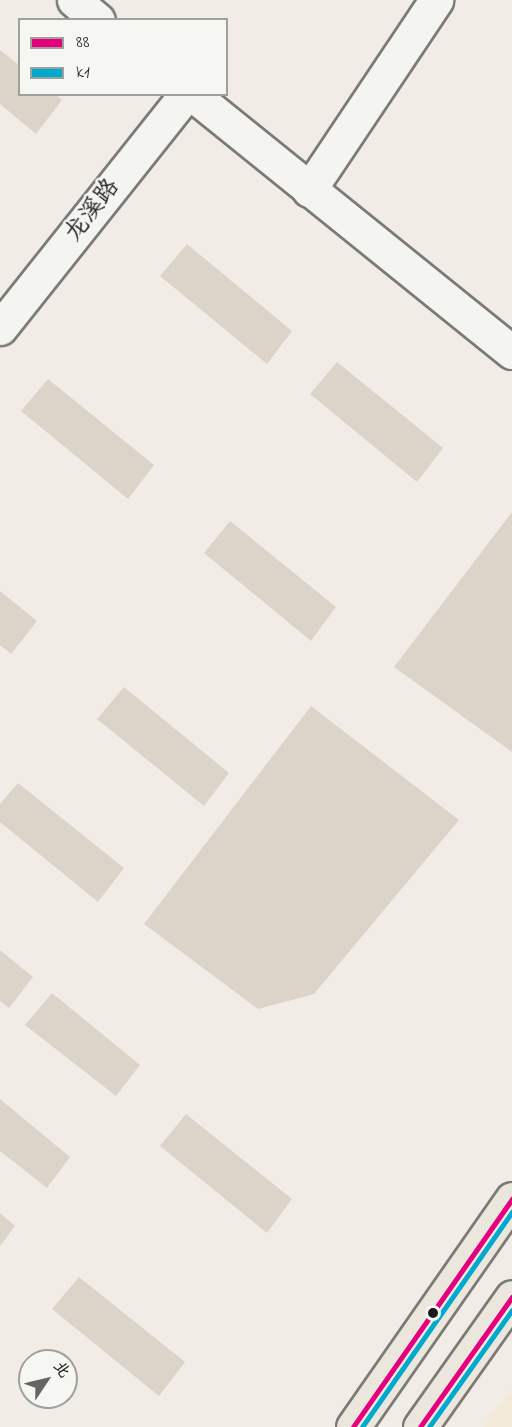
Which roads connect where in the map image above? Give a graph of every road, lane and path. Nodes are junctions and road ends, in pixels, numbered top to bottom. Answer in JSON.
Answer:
{"nodes":[{"id":1,"x":74,"y":0,"type":"edge"},
{"id":2,"x":436,"y":0,"type":"edge"},
{"id":3,"x":96,"y":18,"type":"edge"},
{"id":4,"x":184,"y":96,"type":"edge"},
{"id":5,"x":194,"y":96,"type":"edge"},
{"id":6,"x":309,"y":190,"type":"junction"},
{"id":7,"x":0,"y":328,"type":"edge"},
{"id":8,"x":512,"y":352,"type":"edge"},
{"id":9,"x":512,"y":1199,"type":"edge"},
{"id":10,"x":512,"y":1297,"type":"edge"},
{"id":11,"x":353,"y":1427,"type":"edge"},
{"id":12,"x":420,"y":1427,"type":"edge"}],
"edges":[{"from":1,"to":3,"type":"street"},
{"from":2,"to":6,"type":"street"},
{"from":4,"to":7,"type":"street","name":"龙溪路"},
{"from":5,"to":6,"type":"street"},
{"from":6,"to":8,"type":"street"},
{"from":9,"to":11,"type":"main road"},
{"from":10,"to":12,"type":"main road"}]}
